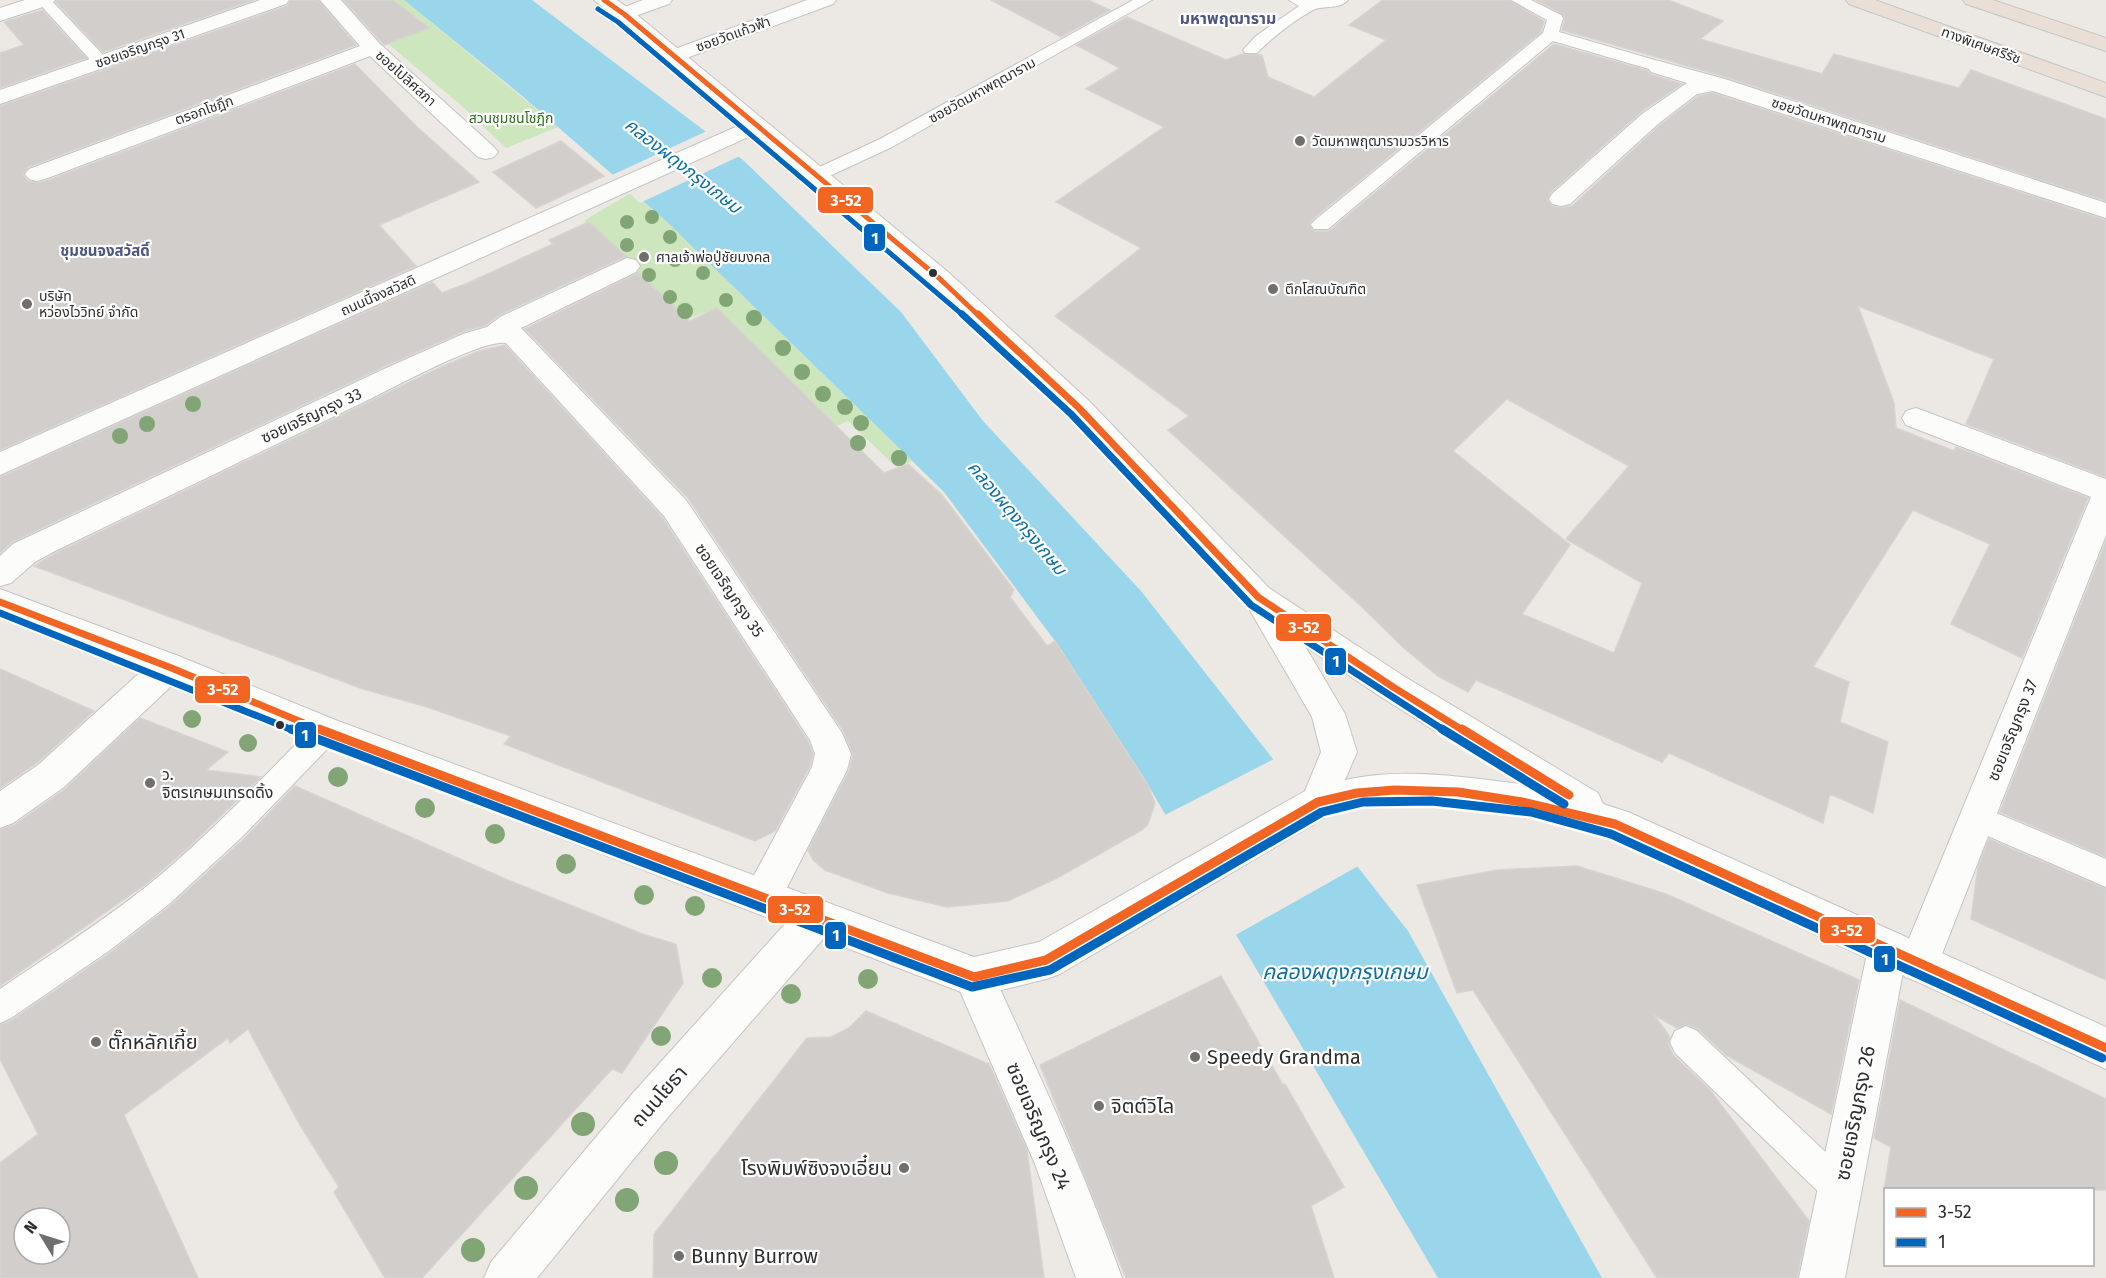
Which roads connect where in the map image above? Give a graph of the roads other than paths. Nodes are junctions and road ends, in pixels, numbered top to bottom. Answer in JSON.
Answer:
{"nodes":[{"id":1,"x":44,"y":0,"type":"edge"},
{"id":2,"x":279,"y":0,"type":"edge"},
{"id":3,"x":330,"y":0,"type":"edge"},
{"id":4,"x":662,"y":0,"type":"edge"},
{"id":5,"x":826,"y":0,"type":"edge"},
{"id":6,"x":1144,"y":0,"type":"edge"},
{"id":7,"x":1340,"y":0,"type":"edge"},
{"id":8,"x":1519,"y":0,"type":"edge"},
{"id":9,"x":1856,"y":0,"type":"edge"},
{"id":10,"x":1973,"y":0,"type":"edge"},
{"id":11,"x":1303,"y":2,"type":"edge"},
{"id":12,"x":614,"y":7,"type":"edge"},
{"id":13,"x":0,"y":15,"type":"edge"},
{"id":14,"x":1550,"y":35,"type":"junction"},
{"id":15,"x":2106,"y":45,"type":"edge"},
{"id":16,"x":373,"y":48,"type":"junction"},
{"id":17,"x":1251,"y":50,"type":"dead end"},
{"id":18,"x":674,"y":56,"type":"junction"},
{"id":19,"x":100,"y":62,"type":"junction"},
{"id":20,"x":1659,"y":67,"type":"joint"},
{"id":21,"x":1717,"y":84,"type":"junction"},
{"id":22,"x":2106,"y":90,"type":"edge"},
{"id":23,"x":0,"y":97,"type":"edge"},
{"id":24,"x":756,"y":125,"type":"junction"},
{"id":25,"x":486,"y":152,"type":"dead end"},
{"id":26,"x":37,"y":174,"type":"dead end"},
{"id":27,"x":817,"y":175,"type":"junction"},
{"id":28,"x":1562,"y":200,"type":"dead end"},
{"id":29,"x":2106,"y":211,"type":"edge"},
{"id":30,"x":1321,"y":225,"type":"dead end"},
{"id":31,"x":627,"y":266,"type":"dead end"},
{"id":32,"x":496,"y":333,"type":"junction"},
{"id":33,"x":1916,"y":418,"type":"dead end"},
{"id":34,"x":0,"y":464,"type":"edge"},
{"id":35,"x":2106,"y":491,"type":"edge"},
{"id":36,"x":2106,"y":496,"type":"edge"},
{"id":37,"x":0,"y":574,"type":"edge"},
{"id":38,"x":1258,"y":597,"type":"junction"},
{"id":39,"x":0,"y":602,"type":"edge"},
{"id":40,"x":169,"y":667,"type":"junction"},
{"id":41,"x":326,"y":732,"type":"junction"},
{"id":42,"x":1318,"y":802,"type":"junction"},
{"id":43,"x":0,"y":811,"type":"edge"},
{"id":44,"x":1977,"y":818,"type":"junction"},
{"id":45,"x":1615,"y":824,"type":"junction"},
{"id":46,"x":2106,"y":873,"type":"edge"},
{"id":47,"x":762,"y":896,"type":"junction"},
{"id":48,"x":816,"y":918,"type":"junction"},
{"id":49,"x":1903,"y":956,"type":"junction"},
{"id":50,"x":974,"y":977,"type":"junction"},
{"id":51,"x":0,"y":1006,"type":"edge"},
{"id":52,"x":1686,"y":1042,"type":"dead end"},
{"id":53,"x":2106,"y":1048,"type":"edge"},
{"id":54,"x":1840,"y":1189,"type":"junction"},
{"id":55,"x":507,"y":1278,"type":"edge"},
{"id":56,"x":1099,"y":1278,"type":"edge"},
{"id":57,"x":1822,"y":1278,"type":"edge"}],
"edges":[{"from":1,"to":13,"type":"street"},
{"from":1,"to":19,"type":"lane"},
{"from":2,"to":19,"type":"street","name":"ซอยเจริญกรุง 31"},
{"from":3,"to":16,"type":"street","name":"ซอยโปลิศสภา"},
{"from":4,"to":12,"type":"street"},
{"from":5,"to":18,"type":"street","name":"ซอยวัดแก้วฟ้า"},
{"from":6,"to":27,"type":"lane","name":"ซอยวัดมหาพฤฒาราม"},
{"from":7,"to":11,"type":"lane"},
{"from":8,"to":14,"type":"lane"},
{"from":9,"to":22,"type":"highway","name":"ทางพิเศษศรีรัช"},
{"from":10,"to":15,"type":"highway"},
{"from":11,"to":17,"type":"lane"},
{"from":12,"to":18,"type":"street"},
{"from":14,"to":20,"type":"lane","name":"ซอยวัดมหาพฤฒาราม"},
{"from":14,"to":30,"type":"lane"},
{"from":16,"to":25,"type":"street","name":"ซอยโปลิศสภา"},
{"from":16,"to":26,"type":"street","name":"ตรอกโชฎึก"},
{"from":18,"to":24,"type":"street"},
{"from":19,"to":23,"type":"street","name":"ซอยเจริญกรุง 31"},
{"from":20,"to":21,"type":"street","name":"ซอยวัดมหาพฤฒาราม"},
{"from":21,"to":28,"type":"street"},
{"from":21,"to":29,"type":"street","name":"ซอยวัดมหาพฤฒาราม"},
{"from":24,"to":27,"type":"street"},
{"from":24,"to":34,"type":"street","name":"ถนนนี้จงสวัสดิ"},
{"from":27,"to":38,"type":"street"},
{"from":31,"to":32,"type":"street","name":"ซอยเจริญกรุง 33"},
{"from":32,"to":37,"type":"street","name":"ซอยเจริญกรุง 33"},
{"from":32,"to":47,"type":"street","name":"ซอยเจริญกรุง 35"},
{"from":33,"to":35,"type":"street"},
{"from":36,"to":44,"type":"street","name":"ซอยเจริญกรุง 37"},
{"from":38,"to":42,"type":"street"},
{"from":38,"to":45,"type":"street"},
{"from":39,"to":40,"type":"street"},
{"from":40,"to":41,"type":"street"},
{"from":40,"to":43,"type":"street"},
{"from":41,"to":47,"type":"street"},
{"from":41,"to":51,"type":"lane"},
{"from":42,"to":45,"type":"street"},
{"from":42,"to":50,"type":"street"},
{"from":44,"to":46,"type":"lane"},
{"from":44,"to":49,"type":"street","name":"ซอยเจริญกรุง 37"},
{"from":45,"to":49,"type":"street"},
{"from":47,"to":48,"type":"street"},
{"from":48,"to":50,"type":"street"},
{"from":48,"to":55,"type":"street","name":"ถนนโยธา"},
{"from":49,"to":53,"type":"street"},
{"from":49,"to":54,"type":"street","name":"ซอยเจริญกรุง 26"},
{"from":50,"to":56,"type":"street","name":"ซอยเจริญกรุง 24"},
{"from":52,"to":54,"type":"lane"},
{"from":54,"to":57,"type":"street","name":"ซอยเจริญกรุง 26"}]}
